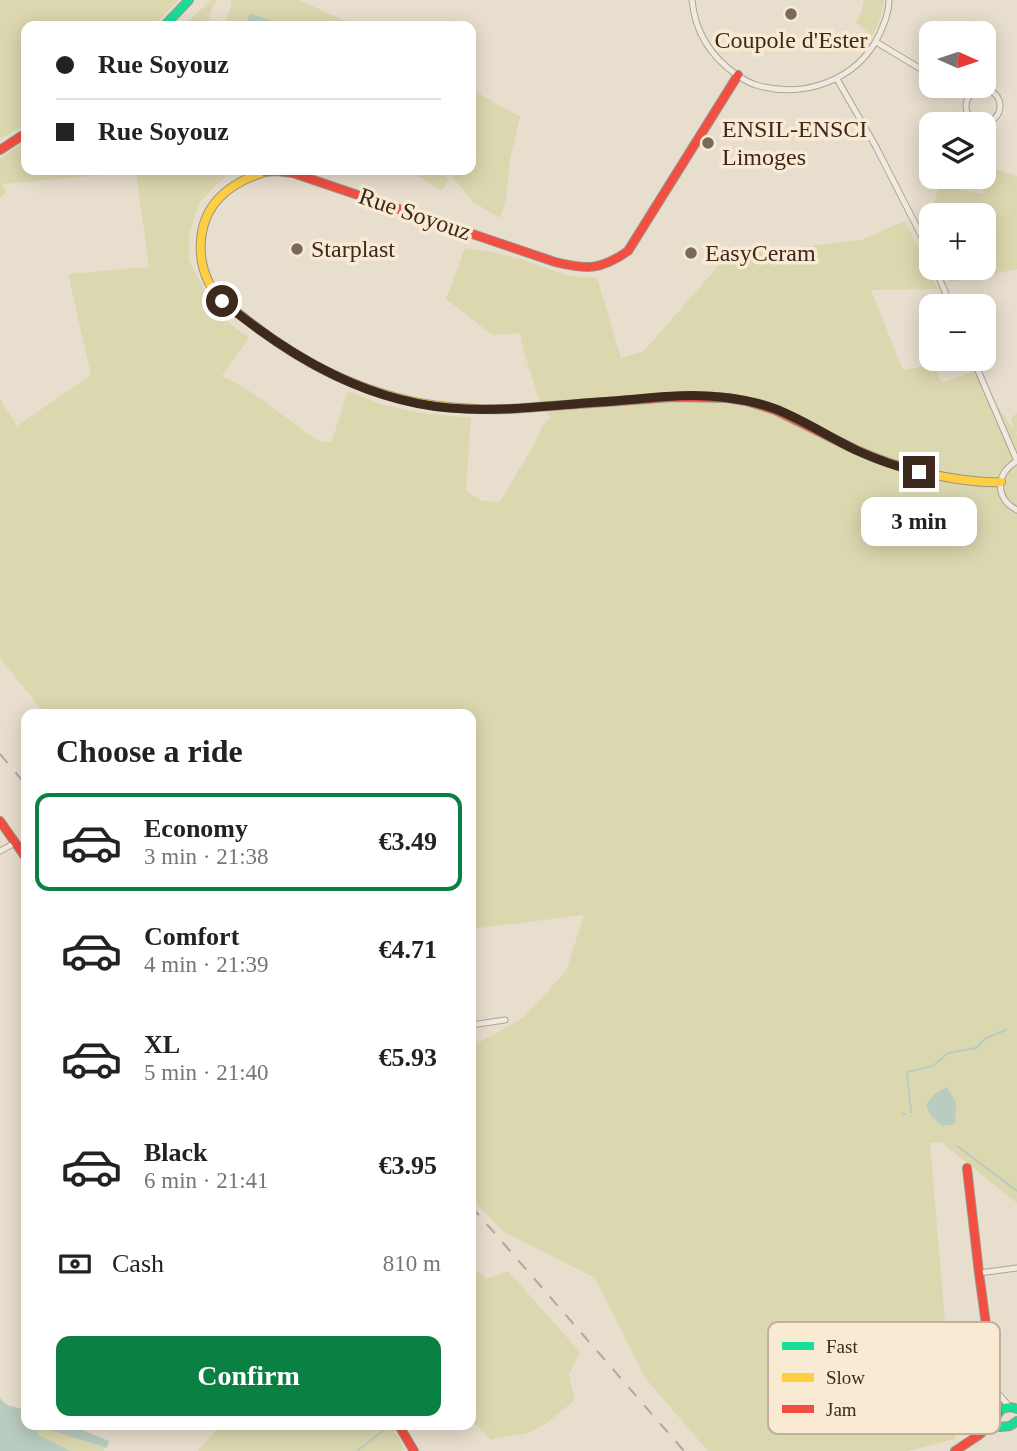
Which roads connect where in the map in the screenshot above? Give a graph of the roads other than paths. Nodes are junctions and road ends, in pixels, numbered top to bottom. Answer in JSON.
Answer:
{"nodes":[{"id":1,"x":188,"y":0,"type":"edge"},
{"id":2,"x":692,"y":0,"type":"edge"},
{"id":3,"x":889,"y":0,"type":"edge"},
{"id":4,"x":169,"y":21,"type":"edge"},
{"id":5,"x":876,"y":42,"type":"junction"},
{"id":6,"x":919,"y":68,"type":"edge"},
{"id":7,"x":738,"y":75,"type":"junction"},
{"id":8,"x":837,"y":79,"type":"junction"},
{"id":9,"x":969,"y":97,"type":"joint"},
{"id":10,"x":21,"y":136,"type":"edge"},
{"id":11,"x":0,"y":149,"type":"edge"},
{"id":12,"x":255,"y":175,"type":"edge"},
{"id":13,"x":299,"y":175,"type":"edge"},
{"id":14,"x":919,"y":231,"type":"edge"},
{"id":15,"x":979,"y":371,"type":"edge"},
{"id":16,"x":1017,"y":461,"type":"edge"},
{"id":17,"x":1001,"y":482,"type":"junction"},
{"id":18,"x":1017,"y":510,"type":"edge"},
{"id":19,"x":0,"y":821,"type":"edge"},
{"id":20,"x":15,"y":844,"type":"junction"},
{"id":21,"x":0,"y":851,"type":"edge"},
{"id":22,"x":21,"y":852,"type":"edge"},
{"id":23,"x":505,"y":1020,"type":"dead end"},
{"id":24,"x":476,"y":1024,"type":"edge"},
{"id":25,"x":967,"y":1168,"type":"dead end"},
{"id":26,"x":1017,"y":1268,"type":"edge"},
{"id":27,"x":979,"y":1273,"type":"junction"},
{"id":28,"x":985,"y":1322,"type":"edge"},
{"id":29,"x":1000,"y":1394,"type":"edge"},
{"id":30,"x":1014,"y":1407,"type":"edge"},
{"id":31,"x":1000,"y":1415,"type":"edge"},
{"id":32,"x":401,"y":1430,"type":"edge"},
{"id":33,"x":980,"y":1434,"type":"edge"},
{"id":34,"x":414,"y":1451,"type":"edge"},
{"id":35,"x":955,"y":1451,"type":"edge"}],
"edges":[{"from":1,"to":4,"type":"street"},
{"from":2,"to":7,"type":"street"},
{"from":3,"to":5,"type":"street"},
{"from":5,"to":6,"type":"street"},
{"from":5,"to":8,"type":"street"},
{"from":7,"to":8,"type":"street"},
{"from":7,"to":13,"type":"street","name":"Rue Soyouz"},
{"from":8,"to":14,"type":"street"},
{"from":9,"to":9,"type":"street"},
{"from":10,"to":11,"type":"street"},
{"from":12,"to":17,"type":"street","name":"Rue Soyouz"},
{"from":15,"to":16,"type":"street"},
{"from":16,"to":17,"type":"street"},
{"from":17,"to":18,"type":"street"},
{"from":19,"to":20,"type":"street"},
{"from":20,"to":21,"type":"street"},
{"from":20,"to":22,"type":"street"},
{"from":23,"to":24,"type":"street"},
{"from":25,"to":27,"type":"street"},
{"from":26,"to":27,"type":"street"},
{"from":27,"to":28,"type":"street"},
{"from":29,"to":30,"type":"street"},
{"from":30,"to":31,"type":"street"},
{"from":32,"to":34,"type":"street"},
{"from":33,"to":35,"type":"street"}]}
